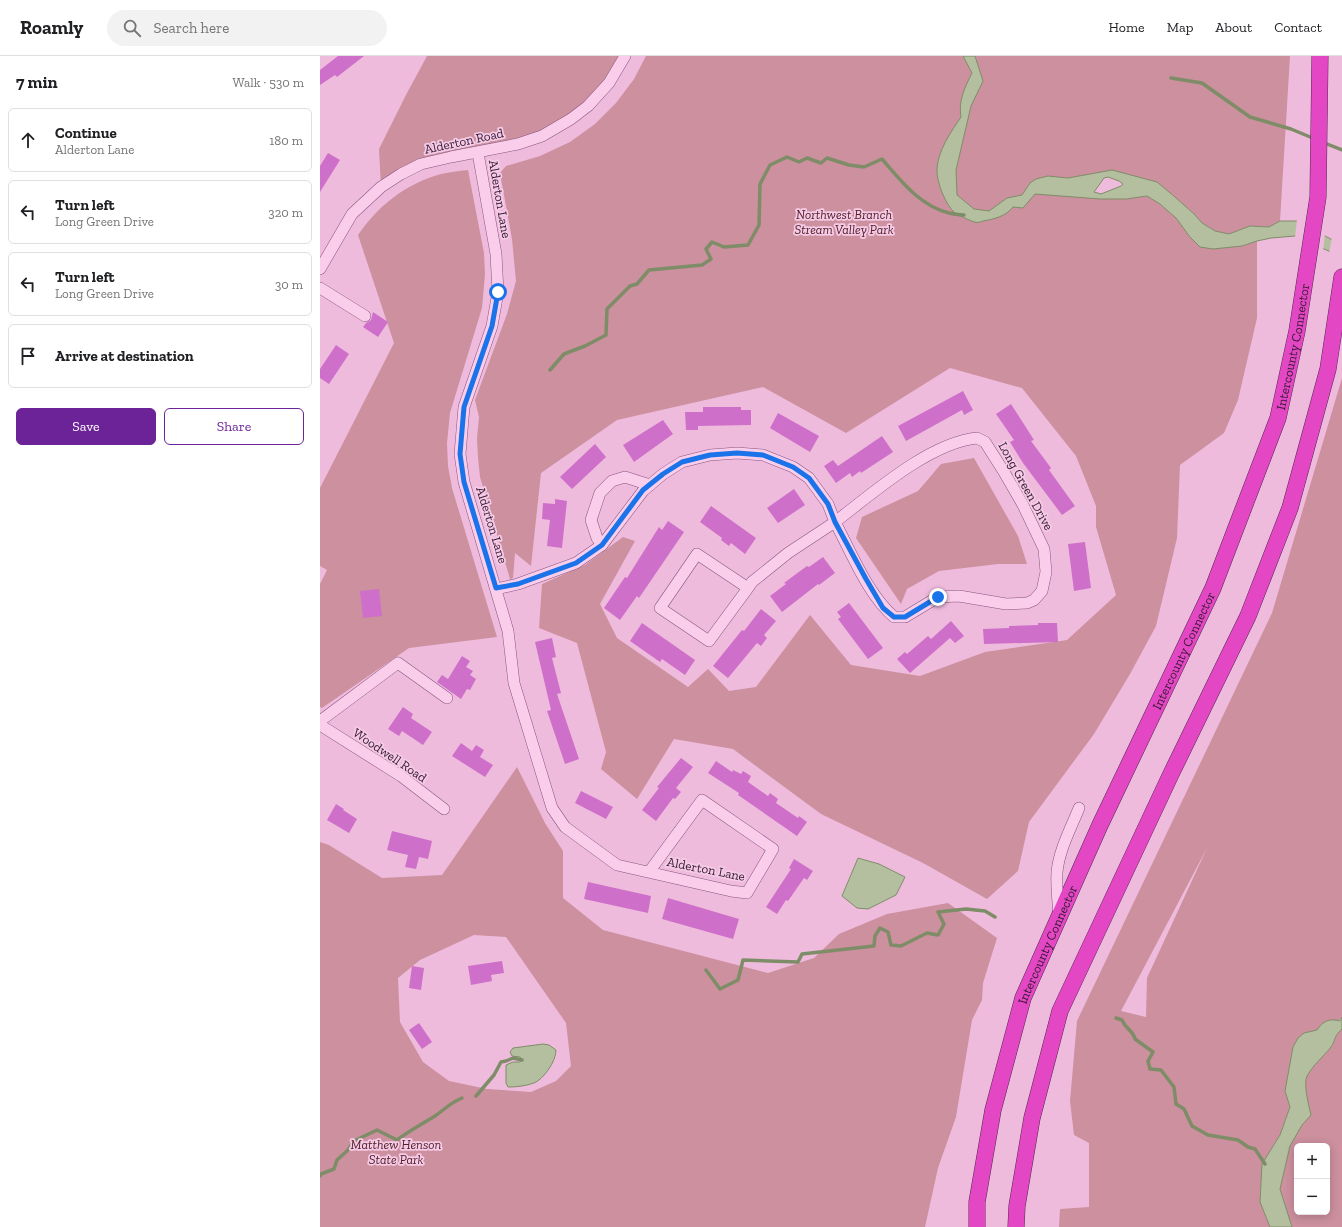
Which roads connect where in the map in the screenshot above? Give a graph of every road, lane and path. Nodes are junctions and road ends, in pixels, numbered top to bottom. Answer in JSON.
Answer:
{"nodes":[{"id":1,"x":625,"y":56,"type":"edge"},
{"id":2,"x":1320,"y":56,"type":"edge"},
{"id":3,"x":478,"y":153,"type":"junction"},
{"id":4,"x":320,"y":268,"type":"edge"},
{"id":5,"x":1342,"y":277,"type":"edge"},
{"id":6,"x":320,"y":288,"type":"edge"},
{"id":7,"x":365,"y":316,"type":"dead end"},
{"id":8,"x":650,"y":485,"type":"junction"},
{"id":9,"x":835,"y":522,"type":"junction"},
{"id":10,"x":602,"y":545,"type":"junction"},
{"id":11,"x":496,"y":588,"type":"junction"},
{"id":12,"x":748,"y":588,"type":"junction"},
{"id":13,"x":447,"y":698,"type":"dead end"},
{"id":14,"x":320,"y":722,"type":"edge"},
{"id":15,"x":320,"y":725,"type":"edge"},
{"id":16,"x":1079,"y":808,"type":"dead end"},
{"id":17,"x":444,"y":809,"type":"dead end"},
{"id":18,"x":649,"y":872,"type":"junction"},
{"id":19,"x":1059,"y":918,"type":"junction"},
{"id":20,"x":977,"y":1227,"type":"edge"},
{"id":21,"x":1016,"y":1227,"type":"edge"}],
"edges":[{"from":1,"to":3,"type":"street","name":"Alderton Road"},
{"from":2,"to":19,"type":"highway","name":"Intercounty Connector"},
{"from":3,"to":4,"type":"street","name":"Alderton Road"},
{"from":3,"to":11,"type":"street","name":"Alderton Lane"},
{"from":5,"to":21,"type":"highway"},
{"from":6,"to":7,"type":"street"},
{"from":8,"to":9,"type":"street","name":"Long Green Drive"},
{"from":8,"to":10,"type":"street","name":"Long Green Drive"},
{"from":8,"to":10,"type":"street"},
{"from":9,"to":9,"type":"street","name":"Long Green Drive"},
{"from":9,"to":12,"type":"street"},
{"from":10,"to":11,"type":"street","name":"Long Green Drive"},
{"from":11,"to":18,"type":"street","name":"Alderton Lane"},
{"from":12,"to":12,"type":"street"},
{"from":13,"to":14,"type":"street"},
{"from":15,"to":17,"type":"street","name":"Woodwell Road"},
{"from":16,"to":19,"type":"street"},
{"from":18,"to":18,"type":"street","name":"Alderton Lane"},
{"from":19,"to":20,"type":"highway","name":"Intercounty Connector"}]}
